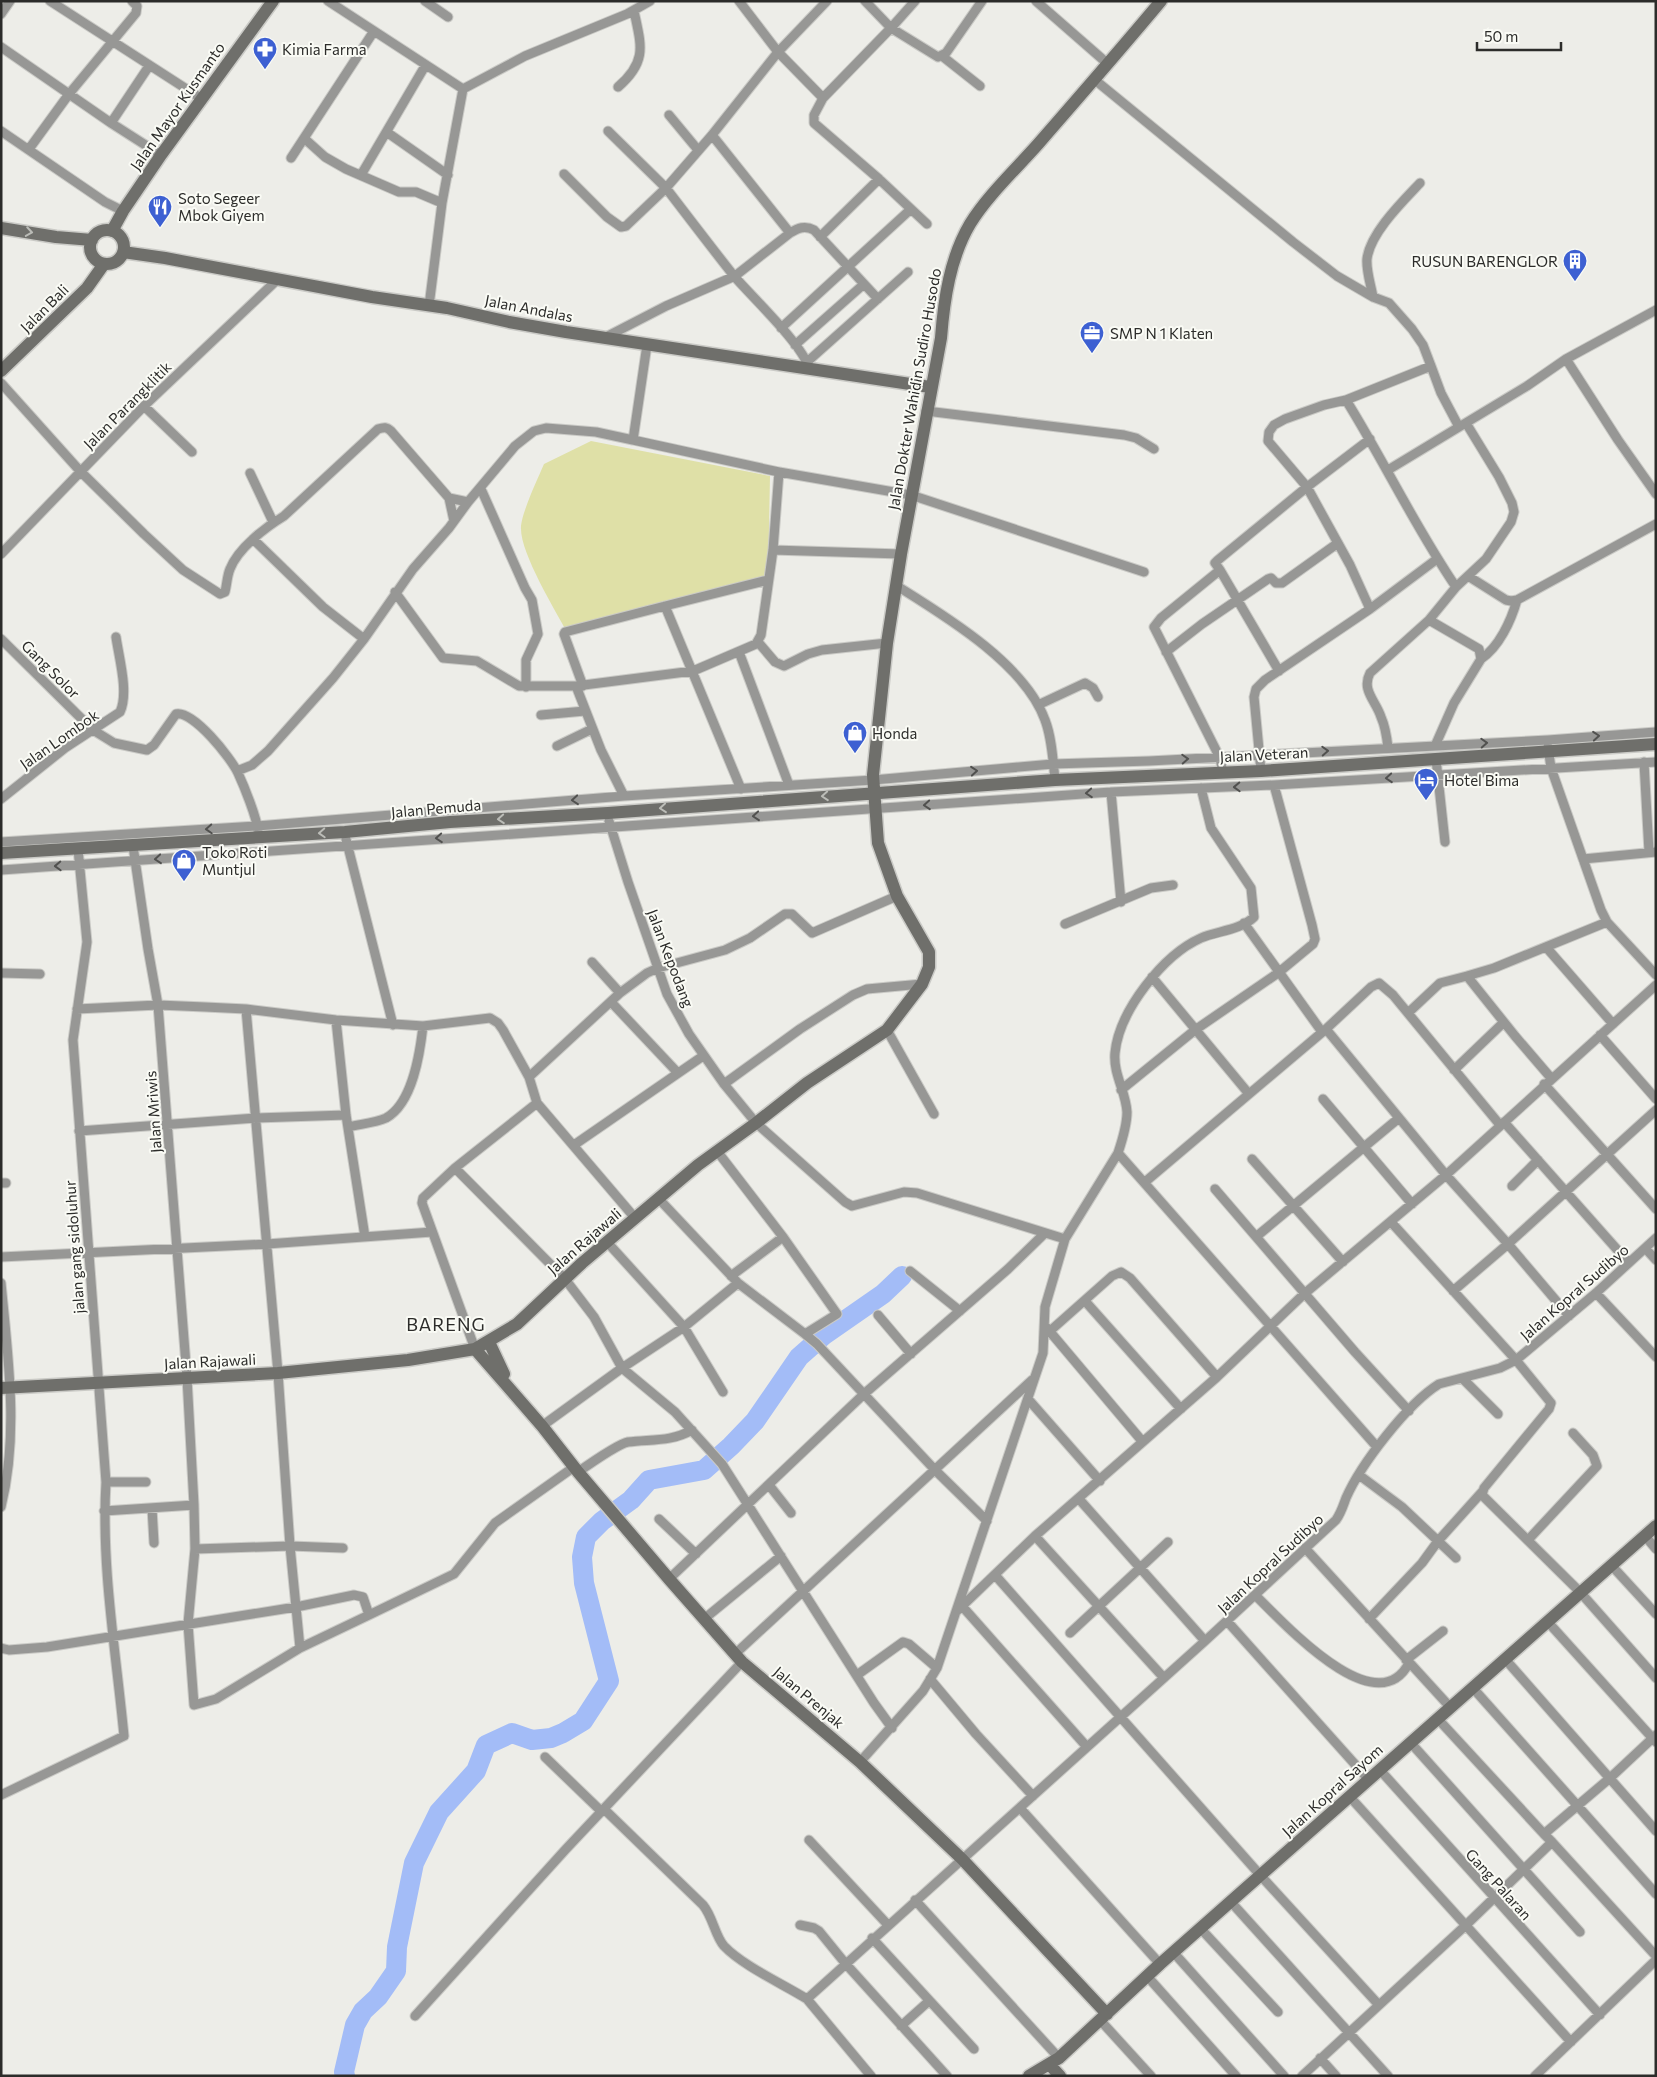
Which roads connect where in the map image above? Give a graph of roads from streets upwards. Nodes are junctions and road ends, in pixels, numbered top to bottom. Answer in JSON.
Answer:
{"nodes":[{"id":1,"x":10,"y":1,"type":"edge"},
{"id":2,"x":50,"y":1,"type":"edge"},
{"id":3,"x":132,"y":1,"type":"edge"},
{"id":4,"x":273,"y":1,"type":"edge"},
{"id":5,"x":328,"y":1,"type":"edge"},
{"id":6,"x":425,"y":1,"type":"edge"},
{"id":7,"x":650,"y":1,"type":"edge"},
{"id":8,"x":739,"y":1,"type":"edge"},
{"id":9,"x":827,"y":1,"type":"edge"},
{"id":10,"x":865,"y":1,"type":"edge"},
{"id":11,"x":916,"y":1,"type":"edge"},
{"id":12,"x":982,"y":1,"type":"edge"},
{"id":13,"x":1036,"y":1,"type":"edge"},
{"id":14,"x":1161,"y":1,"type":"edge"},
{"id":15,"x":631,"y":12,"type":"junction"},
{"id":16,"x":1,"y":14,"type":"edge"},
{"id":17,"x":448,"y":17,"type":"dead end"},
{"id":18,"x":891,"y":28,"type":"junction"},
{"id":19,"x":374,"y":31,"type":"junction"},
{"id":20,"x":112,"y":40,"type":"junction"},
{"id":21,"x":1,"y":47,"type":"edge"},
{"id":22,"x":778,"y":52,"type":"junction"},
{"id":23,"x":942,"y":56,"type":"junction"},
{"id":24,"x":1108,"y":64,"type":"junction"},
{"id":25,"x":149,"y":66,"type":"junction"},
{"id":26,"x":426,"y":66,"type":"junction"},
{"id":27,"x":1095,"y":80,"type":"junction"},
{"id":28,"x":980,"y":86,"type":"dead end"},
{"id":29,"x":618,"y":87,"type":"dead end"},
{"id":30,"x":463,"y":90,"type":"junction"},
{"id":31,"x":69,"y":94,"type":"junction"},
{"id":32,"x":823,"y":98,"type":"junction"},
{"id":33,"x":202,"y":99,"type":"junction"},
{"id":34,"x":669,"y":115,"type":"dead end"},
{"id":35,"x":111,"y":123,"type":"junction"},
{"id":36,"x":1,"y":131,"type":"edge"},
{"id":37,"x":608,"y":131,"type":"dead end"},
{"id":38,"x":388,"y":133,"type":"junction"},
{"id":39,"x":712,"y":135,"type":"junction"},
{"id":40,"x":304,"y":139,"type":"junction"},
{"id":41,"x":28,"y":149,"type":"junction"},
{"id":42,"x":698,"y":150,"type":"junction"},
{"id":43,"x":161,"y":155,"type":"junction"},
{"id":44,"x":291,"y":158,"type":"dead end"},
{"id":45,"x":564,"y":174,"type":"dead end"},
{"id":46,"x":361,"y":175,"type":"junction"},
{"id":47,"x":448,"y":175,"type":"junction"},
{"id":48,"x":879,"y":179,"type":"junction"},
{"id":49,"x":1420,"y":183,"type":"dead end"},
{"id":50,"x":666,"y":188,"type":"junction"},
{"id":51,"x":442,"y":203,"type":"junction"},
{"id":52,"x":911,"y":209,"type":"junction"},
{"id":53,"x":124,"y":211,"type":"junction"},
{"id":54,"x":927,"y":224,"type":"dead end"},
{"id":55,"x":1,"y":228,"type":"edge"},
{"id":56,"x":112,"y":231,"type":"junction"},
{"id":57,"x":790,"y":233,"type":"junction"},
{"id":58,"x":820,"y":237,"type":"junction"},
{"id":59,"x":92,"y":240,"type":"junction"},
{"id":60,"x":123,"y":252,"type":"junction"},
{"id":61,"x":104,"y":264,"type":"junction"},
{"id":62,"x":848,"y":265,"type":"junction"},
{"id":63,"x":908,"y":272,"type":"dead end"},
{"id":64,"x":735,"y":276,"type":"junction"},
{"id":65,"x":277,"y":280,"type":"junction"},
{"id":66,"x":864,"y":284,"type":"junction"},
{"id":67,"x":1373,"y":297,"type":"junction"},
{"id":68,"x":878,"y":299,"type":"junction"},
{"id":69,"x":429,"y":306,"type":"junction"},
{"id":70,"x":1656,"y":310,"type":"edge"},
{"id":71,"x":780,"y":328,"type":"junction"},
{"id":72,"x":604,"y":338,"type":"junction"},
{"id":73,"x":647,"y":345,"type":"junction"},
{"id":74,"x":794,"y":345,"type":"junction"},
{"id":75,"x":1566,"y":359,"type":"junction"},
{"id":76,"x":808,"y":365,"type":"junction"},
{"id":77,"x":1431,"y":366,"type":"junction"},
{"id":78,"x":1,"y":371,"type":"edge"},
{"id":79,"x":1,"y":383,"type":"edge"},
{"id":80,"x":930,"y":388,"type":"junction"},
{"id":81,"x":1346,"y":400,"type":"junction"},
{"id":82,"x":144,"y":406,"type":"junction"},
{"id":83,"x":926,"y":411,"type":"junction"},
{"id":84,"x":1462,"y":425,"type":"junction"},
{"id":85,"x":1370,"y":439,"type":"junction"},
{"id":86,"x":633,"y":440,"type":"junction"},
{"id":87,"x":1154,"y":449,"type":"dead end"},
{"id":88,"x":192,"y":452,"type":"dead end"},
{"id":89,"x":1388,"y":470,"type":"junction"},
{"id":90,"x":80,"y":471,"type":"junction"},
{"id":91,"x":779,"y":472,"type":"junction"},
{"id":92,"x":250,"y":473,"type":"dead end"},
{"id":93,"x":1307,"y":487,"type":"junction"},
{"id":94,"x":481,"y":489,"type":"junction"},
{"id":95,"x":1656,"y":494,"type":"edge"},
{"id":96,"x":911,"y":495,"type":"junction"},
{"id":97,"x":449,"y":498,"type":"junction"},
{"id":98,"x":468,"y":502,"type":"junction"},
{"id":99,"x":454,"y":521,"type":"junction"},
{"id":100,"x":273,"y":522,"type":"junction"},
{"id":101,"x":1656,"y":524,"type":"edge"},
{"id":102,"x":253,"y":539,"type":"junction"},
{"id":103,"x":1338,"y":543,"type":"junction"},
{"id":104,"x":773,"y":550,"type":"junction"},
{"id":105,"x":1,"y":554,"type":"edge"},
{"id":106,"x":901,"y":554,"type":"junction"},
{"id":107,"x":1437,"y":559,"type":"junction"},
{"id":108,"x":1220,"y":570,"type":"junction"},
{"id":109,"x":1144,"y":572,"type":"dead end"},
{"id":110,"x":1468,"y":576,"type":"junction"},
{"id":111,"x":768,"y":580,"type":"junction"},
{"id":112,"x":897,"y":586,"type":"junction"},
{"id":113,"x":1456,"y":587,"type":"junction"},
{"id":114,"x":396,"y":592,"type":"junction"},
{"id":115,"x":1238,"y":599,"type":"junction"},
{"id":116,"x":1518,"y":600,"type":"junction"},
{"id":117,"x":665,"y":606,"type":"junction"},
{"id":118,"x":1370,"y":609,"type":"junction"},
{"id":119,"x":1429,"y":620,"type":"junction"},
{"id":120,"x":116,"y":637,"type":"dead end"},
{"id":121,"x":1,"y":639,"type":"edge"},
{"id":122,"x":364,"y":639,"type":"junction"},
{"id":123,"x":758,"y":642,"type":"junction"},
{"id":124,"x":887,"y":643,"type":"junction"},
{"id":125,"x":739,"y":652,"type":"junction"},
{"id":126,"x":1166,"y":652,"type":"junction"},
{"id":127,"x":1481,"y":660,"type":"junction"},
{"id":128,"x":693,"y":671,"type":"junction"},
{"id":129,"x":1279,"y":671,"type":"junction"},
{"id":130,"x":526,"y":686,"type":"junction"},
{"id":131,"x":580,"y":686,"type":"junction"},
{"id":132,"x":1098,"y":697,"type":"dead end"},
{"id":133,"x":1038,"y":705,"type":"junction"},
{"id":134,"x":585,"y":711,"type":"junction"},
{"id":135,"x":541,"y":716,"type":"dead end"},
{"id":136,"x":92,"y":729,"type":"junction"},
{"id":137,"x":592,"y":729,"type":"junction"},
{"id":138,"x":1656,"y":732,"type":"edge"},
{"id":139,"x":1656,"y":744,"type":"edge"},
{"id":140,"x":557,"y":746,"type":"dead end"},
{"id":141,"x":1435,"y":746,"type":"junction"},
{"id":142,"x":1548,"y":746,"type":"junction"},
{"id":143,"x":1388,"y":748,"type":"junction"},
{"id":144,"x":1259,"y":755,"type":"junction"},
{"id":145,"x":1220,"y":758,"type":"junction"},
{"id":146,"x":1436,"y":759,"type":"junction"},
{"id":147,"x":1644,"y":762,"type":"junction"},
{"id":148,"x":1656,"y":762,"type":"edge"},
{"id":149,"x":1053,"y":764,"type":"junction"},
{"id":150,"x":1551,"y":768,"type":"junction"},
{"id":151,"x":237,"y":771,"type":"junction"},
{"id":152,"x":1261,"y":771,"type":"junction"},
{"id":153,"x":1223,"y":773,"type":"junction"},
{"id":154,"x":1438,"y":775,"type":"junction"},
{"id":155,"x":873,"y":780,"type":"junction"},
{"id":156,"x":1055,"y":780,"type":"junction"},
{"id":157,"x":790,"y":785,"type":"junction"},
{"id":158,"x":1274,"y":785,"type":"junction"},
{"id":159,"x":1201,"y":788,"type":"junction"},
{"id":160,"x":741,"y":789,"type":"junction"},
{"id":161,"x":1111,"y":792,"type":"junction"},
{"id":162,"x":874,"y":794,"type":"junction"},
{"id":163,"x":624,"y":796,"type":"junction"},
{"id":164,"x":1,"y":799,"type":"edge"},
{"id":165,"x":875,"y":808,"type":"junction"},
{"id":166,"x":609,"y":819,"type":"junction"},
{"id":167,"x":258,"y":832,"type":"junction"},
{"id":168,"x":346,"y":838,"type":"junction"},
{"id":169,"x":1,"y":842,"type":"edge"},
{"id":170,"x":1445,"y":842,"type":"dead end"},
{"id":171,"x":42,"y":844,"type":"junction"},
{"id":172,"x":134,"y":846,"type":"junction"},
{"id":173,"x":78,"y":849,"type":"junction"},
{"id":174,"x":1652,"y":852,"type":"edge"},
{"id":175,"x":1,"y":854,"type":"edge"},
{"id":176,"x":1583,"y":859,"type":"junction"},
{"id":177,"x":135,"y":861,"type":"junction"},
{"id":178,"x":78,"y":865,"type":"junction"},
{"id":179,"x":1,"y":870,"type":"edge"},
{"id":180,"x":1173,"y":885,"type":"dead end"},
{"id":181,"x":897,"y":896,"type":"junction"},
{"id":182,"x":1121,"y":902,"type":"junction"},
{"id":183,"x":1607,"y":922,"type":"junction"},
{"id":184,"x":1244,"y":923,"type":"junction"},
{"id":185,"x":1065,"y":924,"type":"dead end"},
{"id":186,"x":1546,"y":947,"type":"junction"},
{"id":187,"x":592,"y":962,"type":"dead end"},
{"id":188,"x":658,"y":968,"type":"junction"},
{"id":189,"x":5,"y":973,"type":"edge"},
{"id":190,"x":1278,"y":973,"type":"junction"},
{"id":191,"x":40,"y":974,"type":"dead end"},
{"id":192,"x":1656,"y":975,"type":"edge"},
{"id":193,"x":1467,"y":976,"type":"junction"},
{"id":194,"x":1152,"y":977,"type":"junction"},
{"id":195,"x":922,"y":984,"type":"junction"},
{"id":196,"x":1656,"y":985,"type":"edge"},
{"id":197,"x":620,"y":993,"type":"junction"},
{"id":198,"x":612,"y":1003,"type":"junction"},
{"id":199,"x":158,"y":1005,"type":"junction"},
{"id":200,"x":77,"y":1009,"type":"junction"},
{"id":201,"x":246,"y":1009,"type":"junction"},
{"id":202,"x":1408,"y":1013,"type":"junction"},
{"id":203,"x":336,"y":1020,"type":"junction"},
{"id":204,"x":1503,"y":1023,"type":"junction"},
{"id":205,"x":1613,"y":1024,"type":"junction"},
{"id":206,"x":393,"y":1025,"type":"junction"},
{"id":207,"x":423,"y":1026,"type":"junction"},
{"id":208,"x":887,"y":1030,"type":"junction"},
{"id":209,"x":1195,"y":1030,"type":"junction"},
{"id":210,"x":1324,"y":1031,"type":"junction"},
{"id":211,"x":1600,"y":1035,"type":"junction"},
{"id":212,"x":703,"y":1056,"type":"junction"},
{"id":213,"x":1454,"y":1070,"type":"junction"},
{"id":214,"x":676,"y":1072,"type":"junction"},
{"id":215,"x":529,"y":1077,"type":"junction"},
{"id":216,"x":1548,"y":1082,"type":"junction"},
{"id":217,"x":724,"y":1084,"type":"junction"},
{"id":218,"x":1122,"y":1090,"type":"junction"},
{"id":219,"x":1249,"y":1094,"type":"junction"},
{"id":220,"x":1322,"y":1099,"type":"dead end"},
{"id":221,"x":1656,"y":1099,"type":"edge"},
{"id":222,"x":537,"y":1103,"type":"junction"},
{"id":223,"x":1656,"y":1110,"type":"edge"},
{"id":224,"x":934,"y":1114,"type":"dead end"},
{"id":225,"x":346,"y":1115,"type":"junction"},
{"id":226,"x":256,"y":1118,"type":"junction"},
{"id":227,"x":1400,"y":1118,"type":"junction"},
{"id":228,"x":756,"y":1123,"type":"junction"},
{"id":229,"x":1502,"y":1123,"type":"junction"},
{"id":230,"x":167,"y":1124,"type":"junction"},
{"id":231,"x":348,"y":1127,"type":"junction"},
{"id":232,"x":80,"y":1131,"type":"junction"},
{"id":233,"x":574,"y":1145,"type":"junction"},
{"id":234,"x":1364,"y":1148,"type":"junction"},
{"id":235,"x":717,"y":1151,"type":"junction"},
{"id":236,"x":1118,"y":1153,"type":"junction"},
{"id":237,"x":1608,"y":1155,"type":"junction"},
{"id":238,"x":1252,"y":1159,"type":"dead end"},
{"id":239,"x":1538,"y":1160,"type":"junction"},
{"id":240,"x":455,"y":1168,"type":"junction"},
{"id":241,"x":1446,"y":1175,"type":"junction"},
{"id":242,"x":1145,"y":1182,"type":"junction"},
{"id":243,"x":1512,"y":1186,"type":"dead end"},
{"id":244,"x":1215,"y":1189,"type":"dead end"},
{"id":245,"x":1567,"y":1192,"type":"junction"},
{"id":246,"x":658,"y":1198,"type":"junction"},
{"id":247,"x":1412,"y":1204,"type":"junction"},
{"id":248,"x":1293,"y":1206,"type":"junction"},
{"id":249,"x":1656,"y":1209,"type":"edge"},
{"id":250,"x":635,"y":1218,"type":"junction"},
{"id":251,"x":1391,"y":1222,"type":"junction"},
{"id":252,"x":432,"y":1232,"type":"junction"},
{"id":253,"x":1044,"y":1234,"type":"junction"},
{"id":254,"x":1257,"y":1236,"type":"junction"},
{"id":255,"x":365,"y":1237,"type":"junction"},
{"id":256,"x":783,"y":1237,"type":"junction"},
{"id":257,"x":1656,"y":1238,"type":"edge"},
{"id":258,"x":1065,"y":1239,"type":"junction"},
{"id":259,"x":607,"y":1242,"type":"junction"},
{"id":260,"x":267,"y":1244,"type":"junction"},
{"id":261,"x":1508,"y":1244,"type":"junction"},
{"id":262,"x":1645,"y":1248,"type":"junction"},
{"id":263,"x":177,"y":1249,"type":"junction"},
{"id":264,"x":88,"y":1252,"type":"junction"},
{"id":265,"x":1,"y":1257,"type":"edge"},
{"id":266,"x":1656,"y":1260,"type":"edge"},
{"id":267,"x":1343,"y":1262,"type":"junction"},
{"id":268,"x":1629,"y":1263,"type":"junction"},
{"id":269,"x":910,"y":1271,"type":"dead end"},
{"id":270,"x":564,"y":1279,"type":"junction"},
{"id":271,"x":734,"y":1280,"type":"junction"},
{"id":272,"x":1,"y":1283,"type":"edge"},
{"id":273,"x":1453,"y":1291,"type":"junction"},
{"id":274,"x":1596,"y":1293,"type":"junction"},
{"id":275,"x":1304,"y":1294,"type":"junction"},
{"id":276,"x":1084,"y":1301,"type":"junction"},
{"id":277,"x":960,"y":1312,"type":"junction"},
{"id":278,"x":878,"y":1316,"type":"dead end"},
{"id":279,"x":1570,"y":1316,"type":"junction"},
{"id":280,"x":1271,"y":1326,"type":"junction"},
{"id":281,"x":684,"y":1327,"type":"junction"},
{"id":282,"x":1047,"y":1328,"type":"junction"},
{"id":283,"x":806,"y":1335,"type":"junction"},
{"id":284,"x":488,"y":1342,"type":"junction"},
{"id":285,"x":475,"y":1349,"type":"junction"},
{"id":286,"x":911,"y":1354,"type":"junction"},
{"id":287,"x":1656,"y":1357,"type":"edge"},
{"id":288,"x":1516,"y":1360,"type":"junction"},
{"id":289,"x":622,"y":1368,"type":"junction"},
{"id":290,"x":278,"y":1373,"type":"junction"},
{"id":291,"x":1217,"y":1377,"type":"junction"},
{"id":292,"x":187,"y":1378,"type":"junction"},
{"id":293,"x":1462,"y":1378,"type":"junction"},
{"id":294,"x":1033,"y":1379,"type":"junction"},
{"id":295,"x":98,"y":1384,"type":"junction"},
{"id":296,"x":6,"y":1388,"type":"edge"},
{"id":297,"x":510,"y":1388,"type":"junction"},
{"id":298,"x":722,"y":1392,"type":"dead end"},
{"id":299,"x":864,"y":1394,"type":"junction"},
{"id":300,"x":1028,"y":1399,"type":"junction"},
{"id":301,"x":1181,"y":1409,"type":"junction"},
{"id":302,"x":1409,"y":1411,"type":"junction"},
{"id":303,"x":1498,"y":1414,"type":"dead end"},
{"id":304,"x":542,"y":1426,"type":"junction"},
{"id":305,"x":692,"y":1430,"type":"junction"},
{"id":306,"x":1573,"y":1433,"type":"dead end"},
{"id":307,"x":1142,"y":1441,"type":"junction"},
{"id":308,"x":1377,"y":1447,"type":"junction"},
{"id":309,"x":576,"y":1470,"type":"junction"},
{"id":310,"x":935,"y":1470,"type":"junction"},
{"id":311,"x":1359,"y":1475,"type":"junction"},
{"id":312,"x":1100,"y":1480,"type":"junction"},
{"id":313,"x":106,"y":1482,"type":"junction"},
{"id":314,"x":146,"y":1482,"type":"dead end"},
{"id":315,"x":769,"y":1485,"type":"junction"},
{"id":316,"x":1482,"y":1492,"type":"junction"},
{"id":317,"x":1079,"y":1499,"type":"junction"},
{"id":318,"x":194,"y":1505,"type":"junction"},
{"id":319,"x":748,"y":1505,"type":"junction"},
{"id":320,"x":1,"y":1507,"type":"edge"},
{"id":321,"x":152,"y":1508,"type":"junction"},
{"id":322,"x":104,"y":1511,"type":"junction"},
{"id":323,"x":790,"y":1512,"type":"dead end"},
{"id":324,"x":659,"y":1519,"type":"dead end"},
{"id":325,"x":987,"y":1521,"type":"junction"},
{"id":326,"x":1656,"y":1526,"type":"edge"},
{"id":327,"x":1035,"y":1536,"type":"junction"},
{"id":328,"x":1645,"y":1536,"type":"junction"},
{"id":329,"x":1528,"y":1540,"type":"junction"},
{"id":330,"x":1438,"y":1541,"type":"junction"},
{"id":331,"x":1168,"y":1542,"type":"dead end"},
{"id":332,"x":154,"y":1543,"type":"dead end"},
{"id":333,"x":290,"y":1546,"type":"junction"},
{"id":334,"x":343,"y":1548,"type":"dead end"},
{"id":335,"x":1306,"y":1548,"type":"junction"},
{"id":336,"x":195,"y":1549,"type":"junction"},
{"id":337,"x":1656,"y":1549,"type":"edge"},
{"id":338,"x":696,"y":1554,"type":"junction"},
{"id":339,"x":781,"y":1556,"type":"junction"},
{"id":340,"x":1456,"y":1558,"type":"dead end"},
{"id":341,"x":1612,"y":1566,"type":"junction"},
{"id":342,"x":1139,"y":1568,"type":"junction"},
{"id":343,"x":995,"y":1575,"type":"junction"},
{"id":344,"x":669,"y":1579,"type":"junction"},
{"id":345,"x":803,"y":1592,"type":"junction"},
{"id":346,"x":1580,"y":1592,"type":"junction"},
{"id":347,"x":1255,"y":1595,"type":"junction"},
{"id":348,"x":1099,"y":1605,"type":"junction"},
{"id":349,"x":296,"y":1608,"type":"junction"},
{"id":350,"x":959,"y":1609,"type":"junction"},
{"id":351,"x":369,"y":1614,"type":"junction"},
{"id":352,"x":1656,"y":1614,"type":"edge"},
{"id":353,"x":704,"y":1618,"type":"junction"},
{"id":354,"x":1369,"y":1618,"type":"junction"},
{"id":355,"x":1227,"y":1621,"type":"junction"},
{"id":356,"x":1547,"y":1621,"type":"junction"},
{"id":357,"x":188,"y":1624,"type":"junction"},
{"id":358,"x":1443,"y":1631,"type":"dead end"},
{"id":359,"x":1070,"y":1633,"type":"dead end"},
{"id":360,"x":114,"y":1636,"type":"junction"},
{"id":361,"x":1205,"y":1641,"type":"junction"},
{"id":362,"x":1,"y":1648,"type":"edge"},
{"id":363,"x":300,"y":1648,"type":"junction"},
{"id":364,"x":738,"y":1658,"type":"junction"},
{"id":365,"x":1505,"y":1658,"type":"junction"},
{"id":366,"x":1407,"y":1661,"type":"junction"},
{"id":367,"x":936,"y":1668,"type":"junction"},
{"id":368,"x":857,"y":1675,"type":"junction"},
{"id":369,"x":1164,"y":1678,"type":"junction"},
{"id":370,"x":1656,"y":1678,"type":"edge"},
{"id":371,"x":930,"y":1679,"type":"junction"},
{"id":372,"x":1472,"y":1687,"type":"junction"},
{"id":373,"x":1450,"y":1708,"type":"junction"},
{"id":374,"x":1121,"y":1717,"type":"junction"},
{"id":375,"x":1437,"y":1718,"type":"junction"},
{"id":376,"x":892,"y":1728,"type":"junction"},
{"id":377,"x":1654,"y":1739,"type":"edge"},
{"id":378,"x":1410,"y":1742,"type":"junction"},
{"id":379,"x":1087,"y":1747,"type":"junction"},
{"id":380,"x":544,"y":1757,"type":"dead end"},
{"id":381,"x":860,"y":1762,"type":"junction"},
{"id":382,"x":1380,"y":1770,"type":"junction"},
{"id":383,"x":1610,"y":1778,"type":"junction"},
{"id":384,"x":1369,"y":1780,"type":"junction"},
{"id":385,"x":2,"y":1793,"type":"edge"},
{"id":386,"x":1033,"y":1796,"type":"junction"},
{"id":387,"x":1350,"y":1797,"type":"junction"},
{"id":388,"x":1577,"y":1806,"type":"junction"},
{"id":389,"x":1020,"y":1808,"type":"junction"},
{"id":390,"x":604,"y":1811,"type":"junction"},
{"id":391,"x":1656,"y":1831,"type":"edge"},
{"id":392,"x":1544,"y":1834,"type":"junction"},
{"id":393,"x":809,"y":1840,"type":"dead end"},
{"id":394,"x":1552,"y":1842,"type":"junction"},
{"id":395,"x":962,"y":1859,"type":"junction"},
{"id":396,"x":1524,"y":1870,"type":"junction"},
{"id":397,"x":1261,"y":1876,"type":"junction"},
{"id":398,"x":1656,"y":1894,"type":"edge"},
{"id":399,"x":1494,"y":1898,"type":"junction"},
{"id":400,"x":916,"y":1900,"type":"junction"},
{"id":401,"x":1231,"y":1902,"type":"junction"},
{"id":402,"x":800,"y":1925,"type":"dead end"},
{"id":403,"x":888,"y":1925,"type":"junction"},
{"id":404,"x":1465,"y":1926,"type":"junction"},
{"id":405,"x":1201,"y":1929,"type":"junction"},
{"id":406,"x":1580,"y":1932,"type":"dead end"},
{"id":407,"x":872,"y":1938,"type":"junction"},
{"id":408,"x":1174,"y":1953,"type":"junction"},
{"id":409,"x":1656,"y":1956,"type":"edge"},
{"id":410,"x":1656,"y":1960,"type":"edge"},
{"id":411,"x":845,"y":1964,"type":"junction"},
{"id":412,"x":1160,"y":1964,"type":"junction"},
{"id":413,"x":1147,"y":1976,"type":"junction"},
{"id":414,"x":807,"y":1999,"type":"junction"},
{"id":415,"x":929,"y":2001,"type":"junction"},
{"id":416,"x":1378,"y":2004,"type":"junction"},
{"id":417,"x":1278,"y":2012,"type":"dead end"},
{"id":418,"x":1600,"y":2015,"type":"junction"},
{"id":419,"x":415,"y":2016,"type":"dead end"},
{"id":420,"x":1104,"y":2017,"type":"junction"},
{"id":421,"x":901,"y":2026,"type":"junction"},
{"id":422,"x":1348,"y":2032,"type":"junction"},
{"id":423,"x":1571,"y":2042,"type":"junction"},
{"id":424,"x":974,"y":2049,"type":"dead end"},
{"id":425,"x":1320,"y":2058,"type":"junction"},
{"id":426,"x":1054,"y":2061,"type":"junction"},
{"id":427,"x":871,"y":2076,"type":"edge"},
{"id":428,"x":947,"y":2076,"type":"edge"},
{"id":429,"x":1029,"y":2076,"type":"edge"},
{"id":430,"x":1060,"y":2076,"type":"edge"},
{"id":431,"x":1151,"y":2076,"type":"edge"},
{"id":432,"x":1236,"y":2076,"type":"edge"},
{"id":433,"x":1284,"y":2076,"type":"edge"},
{"id":434,"x":1302,"y":2076,"type":"edge"},
{"id":435,"x":1336,"y":2076,"type":"edge"},
{"id":436,"x":1388,"y":2076,"type":"edge"},
{"id":437,"x":1535,"y":2076,"type":"edge"}],
"edges":[{"from":1,"to":16,"type":"street"},
{"from":2,"to":20,"type":"street"},
{"from":3,"to":20,"type":"street"},
{"from":4,"to":33,"type":"street","name":"Jalan Mayor Kusmanto"},
{"from":5,"to":19,"type":"street"},
{"from":6,"to":17,"type":"street"},
{"from":7,"to":15,"type":"street"},
{"from":8,"to":22,"type":"street"},
{"from":9,"to":22,"type":"street"},
{"from":10,"to":18,"type":"street"},
{"from":11,"to":18,"type":"street"},
{"from":12,"to":23,"type":"street"},
{"from":13,"to":24,"type":"street"},
{"from":14,"to":24,"type":"street","name":"Jalan Dokter Wahidin Sudiro Husodo"},
{"from":15,"to":29,"type":"street"},
{"from":15,"to":30,"type":"street"},
{"from":18,"to":23,"type":"street"},
{"from":18,"to":32,"type":"street"},
{"from":19,"to":26,"type":"street"},
{"from":19,"to":40,"type":"street"},
{"from":20,"to":25,"type":"street"},
{"from":20,"to":31,"type":"street"},
{"from":21,"to":31,"type":"street"},
{"from":22,"to":32,"type":"street"},
{"from":22,"to":39,"type":"street"},
{"from":23,"to":28,"type":"street"},
{"from":24,"to":27,"type":"street","name":"Jalan Dokter Wahidin Sudiro Husodo"},
{"from":25,"to":33,"type":"street"},
{"from":25,"to":35,"type":"street"},
{"from":26,"to":30,"type":"street"},
{"from":26,"to":38,"type":"street"},
{"from":27,"to":67,"type":"street"},
{"from":27,"to":80,"type":"street","name":"Jalan Dokter Wahidin Sudiro Husodo"},
{"from":30,"to":47,"type":"street"},
{"from":31,"to":35,"type":"street"},
{"from":31,"to":41,"type":"street"},
{"from":32,"to":48,"type":"street"},
{"from":33,"to":43,"type":"street","name":"Jalan Mayor Kusmanto"},
{"from":34,"to":42,"type":"street"},
{"from":35,"to":43,"type":"street"},
{"from":36,"to":41,"type":"street"},
{"from":37,"to":50,"type":"street"},
{"from":38,"to":46,"type":"street"},
{"from":38,"to":47,"type":"street"},
{"from":39,"to":42,"type":"street"},
{"from":39,"to":57,"type":"street"},
{"from":40,"to":44,"type":"street"},
{"from":40,"to":46,"type":"street"},
{"from":41,"to":53,"type":"street"},
{"from":42,"to":50,"type":"street"},
{"from":43,"to":53,"type":"street","name":"Jalan Mayor Kusmanto"},
{"from":45,"to":50,"type":"street"},
{"from":46,"to":51,"type":"street"},
{"from":47,"to":51,"type":"street"},
{"from":48,"to":52,"type":"street"},
{"from":48,"to":58,"type":"street"},
{"from":49,"to":67,"type":"street"},
{"from":50,"to":64,"type":"street"},
{"from":51,"to":69,"type":"street"},
{"from":52,"to":54,"type":"street"},
{"from":52,"to":62,"type":"street"},
{"from":53,"to":56,"type":"street","name":"Jalan Mayor Kusmanto"},
{"from":55,"to":59,"type":"street","one_way":true},
{"from":56,"to":59,"type":"street"},
{"from":56,"to":60,"type":"street"},
{"from":57,"to":58,"type":"street"},
{"from":57,"to":64,"type":"street"},
{"from":58,"to":62,"type":"street"},
{"from":59,"to":61,"type":"street"},
{"from":60,"to":61,"type":"street"},
{"from":60,"to":65,"type":"street","name":"Jalan Andalas"},
{"from":61,"to":78,"type":"street","name":"Jalan Bali"},
{"from":62,"to":66,"type":"street"},
{"from":62,"to":71,"type":"street"},
{"from":63,"to":68,"type":"street"},
{"from":64,"to":71,"type":"street"},
{"from":64,"to":72,"type":"street"},
{"from":65,"to":69,"type":"street","name":"Jalan Andalas"},
{"from":65,"to":82,"type":"street","name":"Jalan Parangklitik"},
{"from":66,"to":68,"type":"street"},
{"from":66,"to":74,"type":"street"},
{"from":67,"to":77,"type":"street"},
{"from":68,"to":76,"type":"street"},
{"from":69,"to":72,"type":"street","name":"Jalan Andalas"},
{"from":70,"to":75,"type":"street"},
{"from":71,"to":74,"type":"street"},
{"from":72,"to":73,"type":"street","name":"Jalan Andalas"},
{"from":73,"to":76,"type":"street","name":"Jalan Andalas"},
{"from":73,"to":86,"type":"street"},
{"from":74,"to":76,"type":"street"},
{"from":75,"to":84,"type":"street"},
{"from":75,"to":95,"type":"street"},
{"from":76,"to":80,"type":"street","name":"Jalan Andalas"},
{"from":77,"to":81,"type":"street"},
{"from":77,"to":84,"type":"street"},
{"from":79,"to":90,"type":"street"},
{"from":80,"to":83,"type":"street","name":"Jalan Dokter Wahidin Sudiro Husodo"},
{"from":81,"to":85,"type":"street"},
{"from":81,"to":93,"type":"street"},
{"from":82,"to":88,"type":"street"},
{"from":82,"to":90,"type":"street","name":"Jalan Parangklitik"},
{"from":83,"to":87,"type":"street"},
{"from":83,"to":96,"type":"street","name":"Jalan Dokter Wahidin Sudiro Husodo"},
{"from":84,"to":89,"type":"street"},
{"from":84,"to":110,"type":"street"},
{"from":85,"to":89,"type":"street"},
{"from":85,"to":93,"type":"street"},
{"from":86,"to":91,"type":"street"},
{"from":86,"to":94,"type":"street"},
{"from":89,"to":107,"type":"street"},
{"from":90,"to":102,"type":"street"},
{"from":90,"to":105,"type":"street","name":"Jalan Parangklitik"},
{"from":91,"to":96,"type":"street"},
{"from":91,"to":104,"type":"street"},
{"from":92,"to":100,"type":"street"},
{"from":93,"to":103,"type":"street"},
{"from":93,"to":108,"type":"street"},
{"from":94,"to":98,"type":"street"},
{"from":94,"to":130,"type":"street"},
{"from":96,"to":106,"type":"street","name":"Jalan Dokter Wahidin Sudiro Husodo"},
{"from":96,"to":109,"type":"street"},
{"from":97,"to":98,"type":"street"},
{"from":97,"to":99,"type":"street"},
{"from":97,"to":100,"type":"street"},
{"from":98,"to":99,"type":"street"},
{"from":99,"to":114,"type":"street"},
{"from":100,"to":102,"type":"street"},
{"from":101,"to":116,"type":"street"},
{"from":102,"to":122,"type":"street"},
{"from":103,"to":115,"type":"street"},
{"from":103,"to":118,"type":"street"},
{"from":104,"to":106,"type":"street"},
{"from":104,"to":111,"type":"street"},
{"from":106,"to":112,"type":"street","name":"Jalan Dokter Wahidin Sudiro Husodo"},
{"from":107,"to":113,"type":"street"},
{"from":107,"to":118,"type":"street"},
{"from":108,"to":115,"type":"street"},
{"from":108,"to":126,"type":"street"},
{"from":110,"to":113,"type":"street"},
{"from":110,"to":116,"type":"street"},
{"from":111,"to":117,"type":"street"},
{"from":111,"to":123,"type":"street"},
{"from":112,"to":124,"type":"street","name":"Jalan Dokter Wahidin Sudiro Husodo"},
{"from":112,"to":133,"type":"street"},
{"from":113,"to":119,"type":"street"},
{"from":114,"to":122,"type":"street"},
{"from":114,"to":130,"type":"street"},
{"from":115,"to":126,"type":"street"},
{"from":115,"to":129,"type":"street"},
{"from":116,"to":127,"type":"street"},
{"from":117,"to":128,"type":"street"},
{"from":117,"to":131,"type":"street"},
{"from":118,"to":129,"type":"street"},
{"from":119,"to":127,"type":"street"},
{"from":119,"to":143,"type":"street"},
{"from":120,"to":136,"type":"street","name":"Jalan Lombok"},
{"from":121,"to":136,"type":"street","name":"Gang Solor"},
{"from":122,"to":151,"type":"street"},
{"from":123,"to":124,"type":"street"},
{"from":123,"to":125,"type":"street"},
{"from":124,"to":155,"type":"street","name":"Jalan Dokter Wahidin Sudiro Husodo"},
{"from":125,"to":128,"type":"street"},
{"from":125,"to":157,"type":"street"},
{"from":126,"to":145,"type":"street"},
{"from":127,"to":141,"type":"street"},
{"from":128,"to":131,"type":"street"},
{"from":128,"to":160,"type":"street"},
{"from":129,"to":144,"type":"street"},
{"from":130,"to":131,"type":"street"},
{"from":131,"to":134,"type":"street"},
{"from":132,"to":133,"type":"street"},
{"from":133,"to":149,"type":"street"},
{"from":134,"to":135,"type":"street"},
{"from":134,"to":137,"type":"street"},
{"from":136,"to":151,"type":"street","name":"Gang Solor"},
{"from":136,"to":164,"type":"street","name":"Jalan Lombok"},
{"from":137,"to":140,"type":"street"},
{"from":137,"to":163,"type":"street"},
{"from":142,"to":138,"type":"street","one_way":true},
{"from":139,"to":142,"type":"street","name":"Jalan Veteran"},
{"from":141,"to":142,"type":"street","one_way":true},
{"from":141,"to":143,"type":"street"},
{"from":142,"to":146,"type":"street","name":"Jalan Veteran"},
{"from":142,"to":150,"type":"street"},
{"from":144,"to":143,"type":"street","one_way":true},
{"from":144,"to":145,"type":"street"},
{"from":144,"to":152,"type":"street"},
{"from":149,"to":145,"type":"street","one_way":true},
{"from":145,"to":153,"type":"street"},
{"from":146,"to":152,"type":"street","name":"Jalan Veteran"},
{"from":146,"to":154,"type":"street"},
{"from":147,"to":148,"type":"street"},
{"from":147,"to":150,"type":"street"},
{"from":147,"to":174,"type":"street"},
{"from":155,"to":149,"type":"street","one_way":true},
{"from":149,"to":156,"type":"street"},
{"from":150,"to":154,"type":"street"},
{"from":150,"to":176,"type":"street"},
{"from":151,"to":167,"type":"street"},
{"from":152,"to":153,"type":"street","name":"Jalan Veteran"},
{"from":153,"to":156,"type":"street","name":"Jalan Veteran"},
{"from":154,"to":158,"type":"street","one_way":true},
{"from":154,"to":170,"type":"street"},
{"from":155,"to":157,"type":"street"},
{"from":155,"to":162,"type":"street","name":"Jalan Dokter Wahidin Sudiro Husodo"},
{"from":156,"to":162,"type":"street","name":"Jalan Veteran"},
{"from":157,"to":160,"type":"street"},
{"from":158,"to":159,"type":"street","one_way":true},
{"from":158,"to":190,"type":"street"},
{"from":159,"to":161,"type":"street"},
{"from":159,"to":184,"type":"street"},
{"from":160,"to":163,"type":"street"},
{"from":161,"to":165,"type":"street","one_way":true},
{"from":161,"to":182,"type":"street"},
{"from":162,"to":165,"type":"street","name":"Jalan Rajawali"},
{"from":162,"to":166,"type":"street","name":"Jalan Pemuda","one_way":true},
{"from":163,"to":167,"type":"street","one_way":true},
{"from":165,"to":166,"type":"street","one_way":true},
{"from":165,"to":181,"type":"street","name":"Jalan Rajawali"},
{"from":166,"to":168,"type":"street","name":"Jalan Pemuda","one_way":true},
{"from":166,"to":188,"type":"street","name":"Jalan Kepodang"},
{"from":168,"to":167,"type":"street","name":"Jalan Pemuda","one_way":true},
{"from":167,"to":171,"type":"street","one_way":true},
{"from":167,"to":172,"type":"street","name":"Jalan Pemuda"},
{"from":168,"to":177,"type":"street","one_way":true},
{"from":168,"to":206,"type":"street"},
{"from":169,"to":171,"type":"street"},
{"from":171,"to":173,"type":"street","name":"Jalan Pemuda"},
{"from":171,"to":175,"type":"street","name":"Jalan Pemuda"},
{"from":172,"to":173,"type":"street","name":"Jalan Pemuda"},
{"from":172,"to":177,"type":"street","name":"Jalan Mriwis"},
{"from":173,"to":178,"type":"street","name":"jalan gang sidoluhur"},
{"from":174,"to":176,"type":"street"},
{"from":176,"to":183,"type":"street"},
{"from":177,"to":178,"type":"street"},
{"from":177,"to":199,"type":"street","name":"Jalan Mriwis"},
{"from":178,"to":179,"type":"street","one_way":true},
{"from":178,"to":200,"type":"street","name":"jalan gang sidoluhur"},
{"from":180,"to":182,"type":"street"},
{"from":181,"to":188,"type":"street"},
{"from":181,"to":195,"type":"street","name":"Jalan Rajawali"},
{"from":182,"to":185,"type":"street"},
{"from":183,"to":186,"type":"street"},
{"from":183,"to":192,"type":"street"},
{"from":184,"to":190,"type":"street"},
{"from":184,"to":194,"type":"street"},
{"from":186,"to":193,"type":"street"},
{"from":186,"to":205,"type":"street"},
{"from":187,"to":197,"type":"street"},
{"from":188,"to":197,"type":"street"},
{"from":188,"to":212,"type":"street","name":"Jalan Kepodang"},
{"from":189,"to":191,"type":"street"},
{"from":190,"to":209,"type":"street"},
{"from":190,"to":210,"type":"street"},
{"from":193,"to":202,"type":"street"},
{"from":193,"to":204,"type":"street"},
{"from":194,"to":209,"type":"street"},
{"from":194,"to":218,"type":"street"},
{"from":195,"to":208,"type":"street","name":"Jalan Rajawali"},
{"from":195,"to":217,"type":"street"},
{"from":196,"to":205,"type":"street"},
{"from":197,"to":198,"type":"street"},
{"from":198,"to":214,"type":"street"},
{"from":198,"to":215,"type":"street"},
{"from":199,"to":200,"type":"street"},
{"from":199,"to":201,"type":"street"},
{"from":199,"to":230,"type":"street","name":"Jalan Mriwis"},
{"from":200,"to":232,"type":"street","name":"jalan gang sidoluhur"},
{"from":201,"to":203,"type":"street"},
{"from":201,"to":226,"type":"street"},
{"from":202,"to":210,"type":"street"},
{"from":202,"to":213,"type":"street"},
{"from":203,"to":206,"type":"street"},
{"from":203,"to":225,"type":"street"},
{"from":204,"to":213,"type":"street"},
{"from":204,"to":216,"type":"street"},
{"from":205,"to":211,"type":"street"},
{"from":206,"to":207,"type":"street"},
{"from":207,"to":215,"type":"street"},
{"from":207,"to":231,"type":"street"},
{"from":208,"to":224,"type":"street"},
{"from":208,"to":228,"type":"street","name":"Jalan Rajawali"},
{"from":209,"to":218,"type":"street"},
{"from":209,"to":219,"type":"street"},
{"from":210,"to":219,"type":"street"},
{"from":210,"to":227,"type":"street"},
{"from":211,"to":216,"type":"street"},
{"from":211,"to":221,"type":"street"},
{"from":212,"to":214,"type":"street"},
{"from":212,"to":217,"type":"street","name":"Jalan Kepodang"},
{"from":213,"to":229,"type":"street"},
{"from":214,"to":233,"type":"street"},
{"from":215,"to":222,"type":"street"},
{"from":216,"to":229,"type":"street"},
{"from":216,"to":237,"type":"street"},
{"from":217,"to":228,"type":"street","name":"Jalan Kepodang"},
{"from":218,"to":236,"type":"street"},
{"from":219,"to":242,"type":"street"},
{"from":220,"to":234,"type":"street"},
{"from":222,"to":233,"type":"street"},
{"from":222,"to":240,"type":"street"},
{"from":223,"to":237,"type":"street"},
{"from":225,"to":226,"type":"street"},
{"from":225,"to":231,"type":"street"},
{"from":226,"to":230,"type":"street"},
{"from":226,"to":260,"type":"street"},
{"from":227,"to":234,"type":"street"},
{"from":227,"to":241,"type":"street"},
{"from":228,"to":235,"type":"street","name":"Jalan Rajawali"},
{"from":228,"to":253,"type":"street","name":"Jalan Kepodang"},
{"from":229,"to":239,"type":"street"},
{"from":229,"to":241,"type":"street"},
{"from":230,"to":232,"type":"street"},
{"from":230,"to":263,"type":"street","name":"Jalan Mriwis"},
{"from":231,"to":255,"type":"street"},
{"from":232,"to":264,"type":"street","name":"jalan gang sidoluhur"},
{"from":233,"to":250,"type":"street"},
{"from":234,"to":247,"type":"street"},
{"from":234,"to":248,"type":"street"},
{"from":235,"to":246,"type":"street","name":"Jalan Rajawali"},
{"from":235,"to":256,"type":"street"},
{"from":236,"to":242,"type":"street"},
{"from":236,"to":258,"type":"street"},
{"from":237,"to":245,"type":"street"},
{"from":237,"to":249,"type":"street"},
{"from":238,"to":248,"type":"street"},
{"from":239,"to":243,"type":"street"},
{"from":239,"to":245,"type":"street"},
{"from":240,"to":252,"type":"street"},
{"from":240,"to":270,"type":"street"},
{"from":241,"to":247,"type":"street"},
{"from":241,"to":261,"type":"street"},
{"from":242,"to":280,"type":"street"},
{"from":244,"to":254,"type":"street"},
{"from":245,"to":261,"type":"street"},
{"from":245,"to":268,"type":"street"},
{"from":246,"to":250,"type":"street","name":"Jalan Rajawali"},
{"from":246,"to":271,"type":"street"},
{"from":247,"to":251,"type":"street"},
{"from":248,"to":254,"type":"street"},
{"from":248,"to":267,"type":"street"},
{"from":250,"to":259,"type":"street","name":"Jalan Rajawali"},
{"from":251,"to":267,"type":"street"},
{"from":251,"to":273,"type":"street"},
{"from":252,"to":255,"type":"street"},
{"from":252,"to":285,"type":"street"},
{"from":253,"to":258,"type":"street"},
{"from":253,"to":277,"type":"street"},
{"from":254,"to":275,"type":"street"},
{"from":255,"to":260,"type":"street"},
{"from":256,"to":271,"type":"street"},
{"from":256,"to":283,"type":"street"},
{"from":257,"to":262,"type":"street","name":"Jalan Kopral Sudibyo"},
{"from":258,"to":282,"type":"street"},
{"from":259,"to":270,"type":"street","name":"Jalan Rajawali"},
{"from":259,"to":281,"type":"street"},
{"from":260,"to":263,"type":"street"},
{"from":260,"to":290,"type":"street"},
{"from":261,"to":273,"type":"street"},
{"from":261,"to":279,"type":"street"},
{"from":262,"to":266,"type":"street"},
{"from":262,"to":268,"type":"street","name":"Jalan Kopral Sudibyo"},
{"from":263,"to":264,"type":"street"},
{"from":263,"to":292,"type":"street","name":"Jalan Mriwis"},
{"from":264,"to":265,"type":"street"},
{"from":264,"to":295,"type":"street","name":"jalan gang sidoluhur"},
{"from":267,"to":275,"type":"street"},
{"from":268,"to":274,"type":"street","name":"Jalan Kopral Sudibyo"},
{"from":269,"to":277,"type":"street"},
{"from":270,"to":284,"type":"street","name":"Jalan Rajawali"},
{"from":270,"to":289,"type":"street"},
{"from":271,"to":281,"type":"street"},
{"from":271,"to":283,"type":"street"},
{"from":272,"to":296,"type":"street"},
{"from":273,"to":288,"type":"street"},
{"from":274,"to":279,"type":"street","name":"Jalan Kopral Sudibyo"},
{"from":274,"to":287,"type":"street"},
{"from":275,"to":280,"type":"street"},
{"from":275,"to":302,"type":"street"},
{"from":276,"to":282,"type":"street"},
{"from":276,"to":291,"type":"street"},
{"from":276,"to":301,"type":"street"},
{"from":277,"to":286,"type":"street"},
{"from":278,"to":286,"type":"street"},
{"from":279,"to":288,"type":"street","name":"Jalan Kopral Sudibyo"},
{"from":280,"to":291,"type":"street"},
{"from":280,"to":308,"type":"street"},
{"from":281,"to":289,"type":"street"},
{"from":281,"to":298,"type":"street"},
{"from":282,"to":294,"type":"street"},
{"from":282,"to":307,"type":"street"},
{"from":283,"to":299,"type":"street"},
{"from":284,"to":285,"type":"street","name":"Jalan Rajawali"},
{"from":284,"to":297,"type":"street","name":"Jalan Prenjak"},
{"from":285,"to":290,"type":"street","name":"Jalan Rajawali"},
{"from":285,"to":297,"type":"street","name":"Jalan Prenjak"},
{"from":286,"to":299,"type":"street"},
{"from":288,"to":293,"type":"street","name":"Jalan Kopral Sudibyo"},
{"from":288,"to":316,"type":"street"},
{"from":289,"to":304,"type":"street"},
{"from":289,"to":305,"type":"street"},
{"from":290,"to":292,"type":"street","name":"Jalan Rajawali"},
{"from":290,"to":333,"type":"street"},
{"from":291,"to":301,"type":"street"},
{"from":292,"to":295,"type":"street","name":"Jalan Rajawali"},
{"from":292,"to":318,"type":"street","name":"Jalan Mriwis"},
{"from":293,"to":302,"type":"street","name":"Jalan Kopral Sudibyo"},
{"from":293,"to":303,"type":"street"},
{"from":294,"to":300,"type":"street"},
{"from":294,"to":310,"type":"street"},
{"from":295,"to":296,"type":"street","name":"Jalan Rajawali"},
{"from":295,"to":313,"type":"street","name":"jalan gang sidoluhur"},
{"from":296,"to":320,"type":"street"},
{"from":297,"to":304,"type":"street","name":"Jalan Prenjak"},
{"from":299,"to":310,"type":"street"},
{"from":299,"to":315,"type":"street"},
{"from":300,"to":312,"type":"street"},
{"from":300,"to":325,"type":"street"},
{"from":301,"to":307,"type":"street"},
{"from":302,"to":308,"type":"street","name":"Jalan Kopral Sudibyo"},
{"from":304,"to":309,"type":"street","name":"Jalan Prenjak"},
{"from":305,"to":309,"type":"street"},
{"from":305,"to":319,"type":"street"},
{"from":306,"to":329,"type":"street"},
{"from":307,"to":312,"type":"street"},
{"from":308,"to":311,"type":"street","name":"Jalan Kopral Sudibyo"},
{"from":309,"to":344,"type":"street","name":"Jalan Prenjak"},
{"from":309,"to":351,"type":"street"},
{"from":310,"to":325,"type":"street"},
{"from":310,"to":345,"type":"street"},
{"from":311,"to":330,"type":"street"},
{"from":311,"to":335,"type":"street","name":"Jalan Kopral Sudibyo"},
{"from":312,"to":317,"type":"street"},
{"from":313,"to":314,"type":"street"},
{"from":313,"to":322,"type":"street","name":"jalan gang sidoluhur"},
{"from":315,"to":319,"type":"street"},
{"from":315,"to":323,"type":"street"},
{"from":316,"to":329,"type":"street"},
{"from":316,"to":330,"type":"street"},
{"from":317,"to":327,"type":"street"},
{"from":317,"to":342,"type":"street"},
{"from":318,"to":321,"type":"street"},
{"from":318,"to":336,"type":"street","name":"Jalan Mriwis"},
{"from":319,"to":338,"type":"street"},
{"from":319,"to":339,"type":"street"},
{"from":321,"to":322,"type":"street"},
{"from":321,"to":332,"type":"street"},
{"from":322,"to":360,"type":"street","name":"jalan gang sidoluhur"},
{"from":324,"to":338,"type":"street"},
{"from":325,"to":350,"type":"street"},
{"from":326,"to":328,"type":"street","name":"Jalan Kopral Sayom"},
{"from":327,"to":343,"type":"street"},
{"from":327,"to":348,"type":"street"},
{"from":328,"to":337,"type":"street"},
{"from":328,"to":341,"type":"street","name":"Jalan Kopral Sayom"},
{"from":329,"to":346,"type":"street"},
{"from":330,"to":340,"type":"street"},
{"from":330,"to":354,"type":"street"},
{"from":331,"to":342,"type":"street"},
{"from":333,"to":334,"type":"street"},
{"from":333,"to":336,"type":"street"},
{"from":333,"to":349,"type":"street"},
{"from":335,"to":347,"type":"street","name":"Jalan Kopral Sudibyo"},
{"from":335,"to":354,"type":"street"},
{"from":336,"to":357,"type":"street","name":"Jalan Mriwis"},
{"from":338,"to":344,"type":"street"},
{"from":339,"to":345,"type":"street"},
{"from":339,"to":353,"type":"street"},
{"from":341,"to":346,"type":"street","name":"Jalan Kopral Sayom"},
{"from":341,"to":352,"type":"street"},
{"from":342,"to":348,"type":"street"},
{"from":342,"to":361,"type":"street"},
{"from":343,"to":350,"type":"street"},
{"from":343,"to":374,"type":"street"},
{"from":344,"to":353,"type":"street","name":"Jalan Prenjak"},
{"from":345,"to":364,"type":"street"},
{"from":345,"to":368,"type":"street"},
{"from":346,"to":356,"type":"street","name":"Jalan Kopral Sayom"},
{"from":346,"to":370,"type":"street"},
{"from":347,"to":355,"type":"street","name":"Jalan Kopral Sudibyo"},
{"from":347,"to":366,"type":"street"},
{"from":348,"to":359,"type":"street"},
{"from":348,"to":369,"type":"street"},
{"from":349,"to":351,"type":"street"},
{"from":349,"to":357,"type":"street"},
{"from":349,"to":363,"type":"street"},
{"from":350,"to":367,"type":"street"},
{"from":350,"to":379,"type":"street"},
{"from":351,"to":363,"type":"street"},
{"from":353,"to":364,"type":"street","name":"Jalan Prenjak"},
{"from":354,"to":366,"type":"street"},
{"from":355,"to":361,"type":"street","name":"Jalan Kopral Sudibyo"},
{"from":355,"to":384,"type":"street"},
{"from":356,"to":365,"type":"street","name":"Jalan Kopral Sayom"},
{"from":356,"to":377,"type":"street"},
{"from":357,"to":360,"type":"street"},
{"from":357,"to":363,"type":"street","name":"Jalan Mriwis"},
{"from":358,"to":366,"type":"street"},
{"from":360,"to":362,"type":"street"},
{"from":360,"to":385,"type":"street","name":"jalan gang sidoluhur"},
{"from":361,"to":369,"type":"street","name":"Jalan Kopral Sudibyo"},
{"from":364,"to":381,"type":"street","name":"Jalan Prenjak"},
{"from":364,"to":390,"type":"street"},
{"from":365,"to":372,"type":"street","name":"Jalan Kopral Sayom"},
{"from":365,"to":383,"type":"street"},
{"from":366,"to":373,"type":"street"},
{"from":367,"to":368,"type":"street"},
{"from":367,"to":371,"type":"street"},
{"from":368,"to":376,"type":"street"},
{"from":369,"to":374,"type":"street","name":"Jalan Kopral Sudibyo"},
{"from":371,"to":376,"type":"street"},
{"from":371,"to":386,"type":"street"},
{"from":372,"to":373,"type":"street","name":"Jalan Kopral Sayom"},
{"from":372,"to":388,"type":"street"},
{"from":373,"to":375,"type":"street","name":"Jalan Kopral Sayom"},
{"from":374,"to":379,"type":"street","name":"Jalan Kopral Sudibyo"},
{"from":374,"to":397,"type":"street"},
{"from":375,"to":378,"type":"street","name":"Jalan Kopral Sayom"},
{"from":375,"to":392,"type":"street"},
{"from":376,"to":381,"type":"street"},
{"from":377,"to":383,"type":"street"},
{"from":378,"to":382,"type":"street","name":"Jalan Kopral Sayom"},
{"from":378,"to":396,"type":"street"},
{"from":379,"to":386,"type":"street","name":"Jalan Kopral Sudibyo"},
{"from":380,"to":390,"type":"street"},
{"from":381,"to":395,"type":"street","name":"Jalan Prenjak"},
{"from":382,"to":384,"type":"street","name":"Jalan Kopral Sayom"},
{"from":382,"to":399,"type":"street","name":"Gang Palaran"},
{"from":383,"to":388,"type":"street"},
{"from":383,"to":391,"type":"street"},
{"from":384,"to":387,"type":"street","name":"Jalan Kopral Sayom"},
{"from":386,"to":389,"type":"street","name":"Jalan Kopral Sudibyo"},
{"from":387,"to":397,"type":"street","name":"Jalan Kopral Sayom"},
{"from":387,"to":404,"type":"street"},
{"from":388,"to":392,"type":"street"},
{"from":388,"to":398,"type":"street"},
{"from":389,"to":395,"type":"street","name":"Jalan Kopral Sudibyo"},
{"from":389,"to":412,"type":"street"},
{"from":390,"to":414,"type":"street"},
{"from":390,"to":419,"type":"street"},
{"from":392,"to":394,"type":"street"},
{"from":393,"to":403,"type":"street"},
{"from":394,"to":396,"type":"street"},
{"from":394,"to":409,"type":"street"},
{"from":395,"to":400,"type":"street","name":"Jalan Kopral Sudibyo"},
{"from":395,"to":420,"type":"street","name":"Jalan Prenjak"},
{"from":396,"to":399,"type":"street"},
{"from":396,"to":406,"type":"street"},
{"from":397,"to":401,"type":"street","name":"Jalan Kopral Sayom"},
{"from":397,"to":416,"type":"street"},
{"from":399,"to":404,"type":"street"},
{"from":399,"to":418,"type":"street","name":"Gang Palaran"},
{"from":400,"to":403,"type":"street","name":"Jalan Kopral Sudibyo"},
{"from":400,"to":426,"type":"street"},
{"from":401,"to":405,"type":"street","name":"Jalan Kopral Sayom"},
{"from":401,"to":422,"type":"street"},
{"from":402,"to":411,"type":"street"},
{"from":403,"to":407,"type":"street","name":"Jalan Kopral Sudibyo"},
{"from":404,"to":416,"type":"street"},
{"from":404,"to":423,"type":"street"},
{"from":405,"to":408,"type":"street","name":"Jalan Kopral Sayom"},
{"from":405,"to":417,"type":"street"},
{"from":407,"to":411,"type":"street","name":"Jalan Kopral Sudibyo"},
{"from":407,"to":415,"type":"street"},
{"from":408,"to":412,"type":"street","name":"Jalan Kopral Sayom"},
{"from":408,"to":433,"type":"street"},
{"from":410,"to":418,"type":"street"},
{"from":411,"to":414,"type":"street","name":"Jalan Kopral Sudibyo"},
{"from":411,"to":421,"type":"street"},
{"from":412,"to":413,"type":"street","name":"Jalan Kopral Sayom"},
{"from":413,"to":420,"type":"street","name":"Jalan Kopral Sayom"},
{"from":413,"to":432,"type":"street"},
{"from":414,"to":427,"type":"street"},
{"from":415,"to":421,"type":"street"},
{"from":415,"to":424,"type":"street"},
{"from":416,"to":422,"type":"street"},
{"from":418,"to":423,"type":"street"},
{"from":420,"to":426,"type":"street","name":"Jalan Kopral Sayom"},
{"from":420,"to":431,"type":"street"},
{"from":421,"to":428,"type":"street"},
{"from":422,"to":425,"type":"street"},
{"from":422,"to":436,"type":"street"},
{"from":423,"to":437,"type":"street"},
{"from":425,"to":434,"type":"street"},
{"from":425,"to":435,"type":"street"},
{"from":426,"to":429,"type":"street","name":"Jalan Kopral Sayom"},
{"from":426,"to":430,"type":"street"}]}
